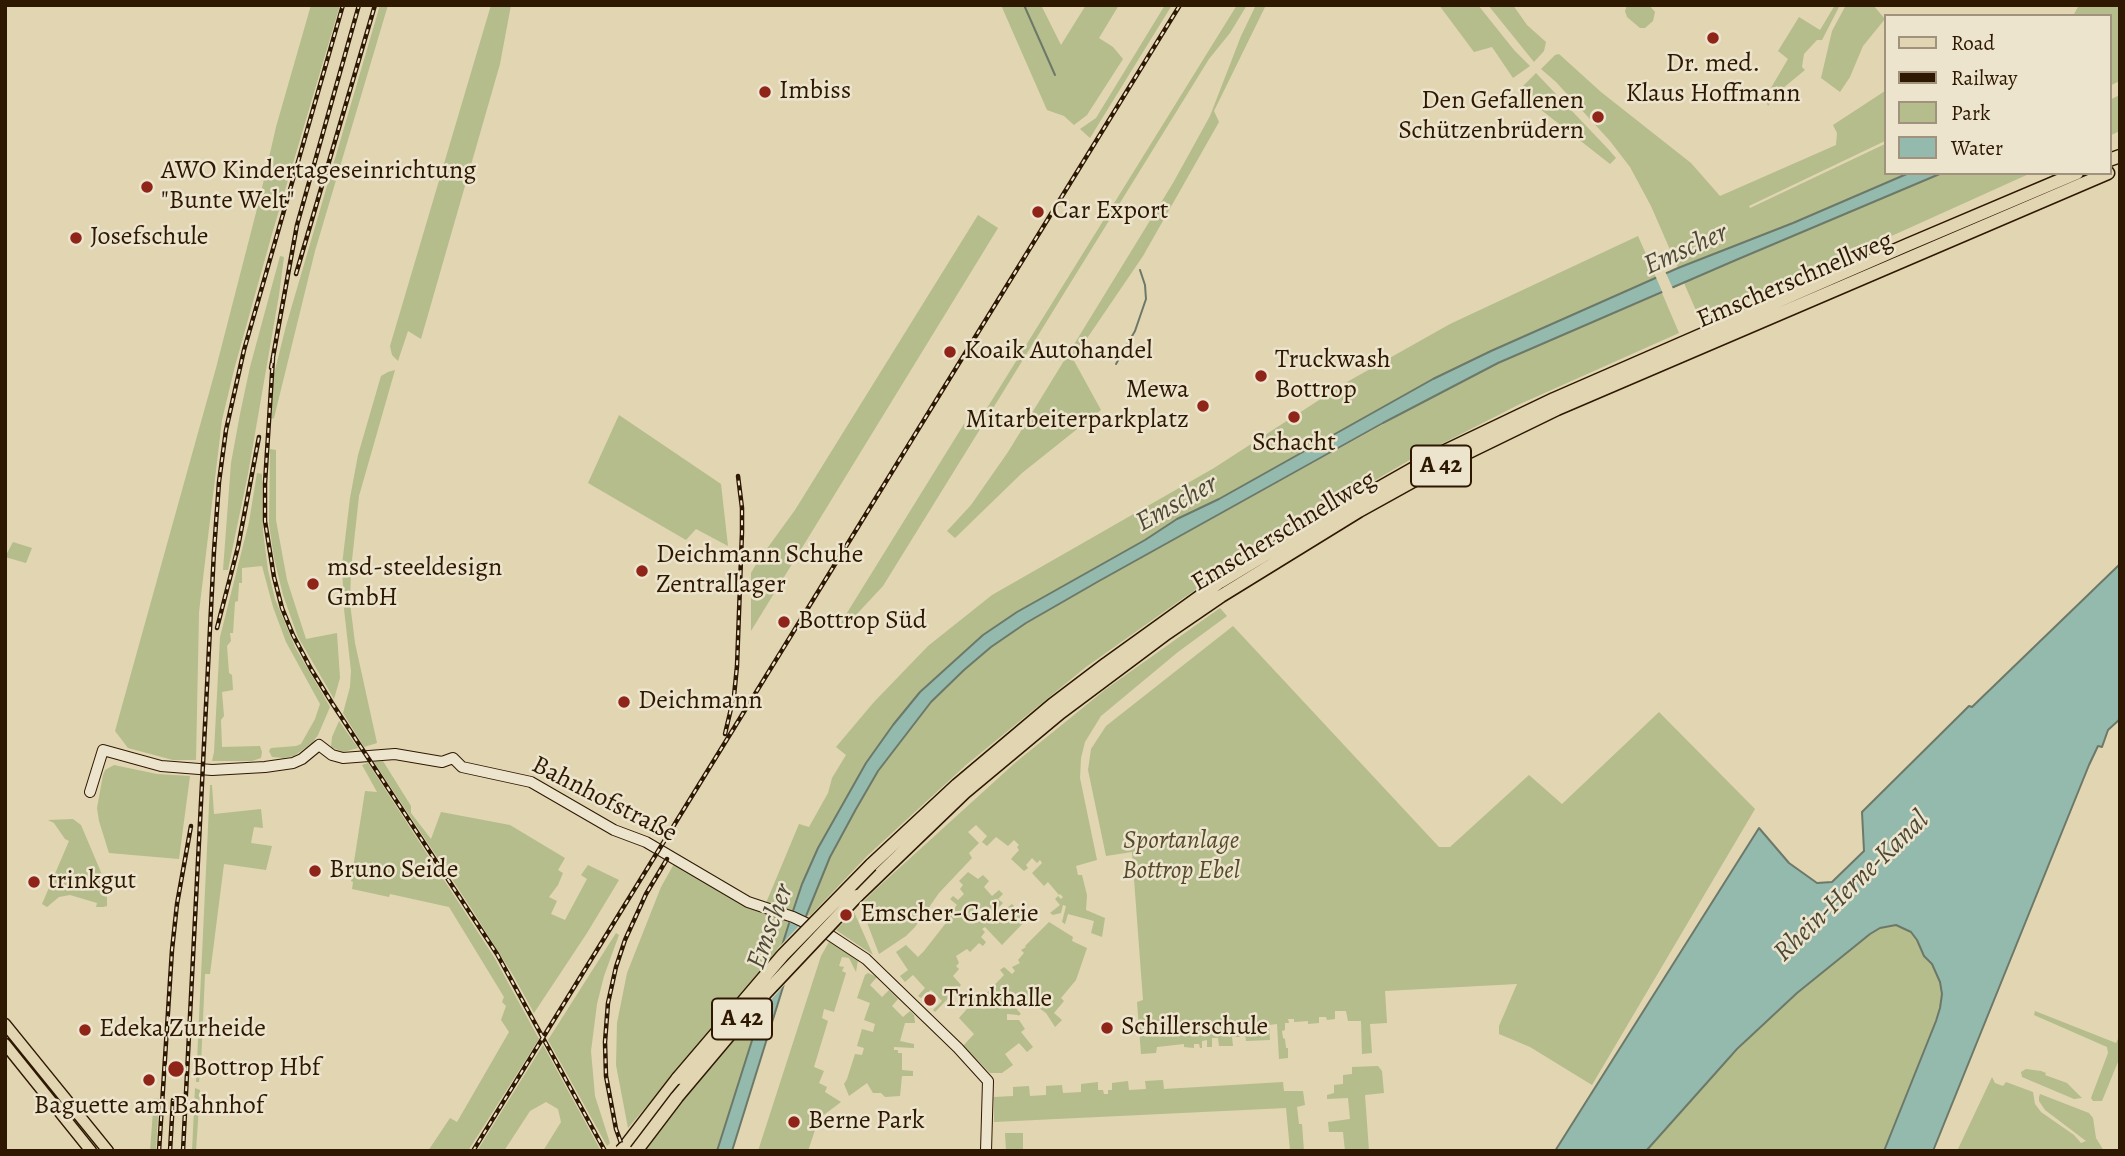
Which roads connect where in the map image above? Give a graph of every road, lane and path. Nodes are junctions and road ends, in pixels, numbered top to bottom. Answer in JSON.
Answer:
{"nodes":[{"id":1,"x":2072,"y":175,"type":"edge"},
{"id":2,"x":2104,"y":175,"type":"edge"},
{"id":3,"x":90,"y":792,"type":"dead end"},
{"id":4,"x":5,"y":1024,"type":"edge"},
{"id":5,"x":5,"y":1044,"type":"edge"},
{"id":6,"x":626,"y":1150,"type":"edge"},
{"id":7,"x":91,"y":1151,"type":"edge"},
{"id":8,"x":108,"y":1151,"type":"edge"},
{"id":9,"x":986,"y":1151,"type":"edge"}],
"edges":[{"from":1,"to":6,"type":"highway","name":"Emscherschnellweg","number":"A 42","bridge":true},
{"from":2,"to":6,"type":"highway","name":"Emscherschnellweg","number":"A 42","bridge":true},
{"from":3,"to":9,"type":"street","name":"Bahnhofstraße"},
{"from":4,"to":8,"type":"main road"},
{"from":5,"to":7,"type":"main road"}]}
